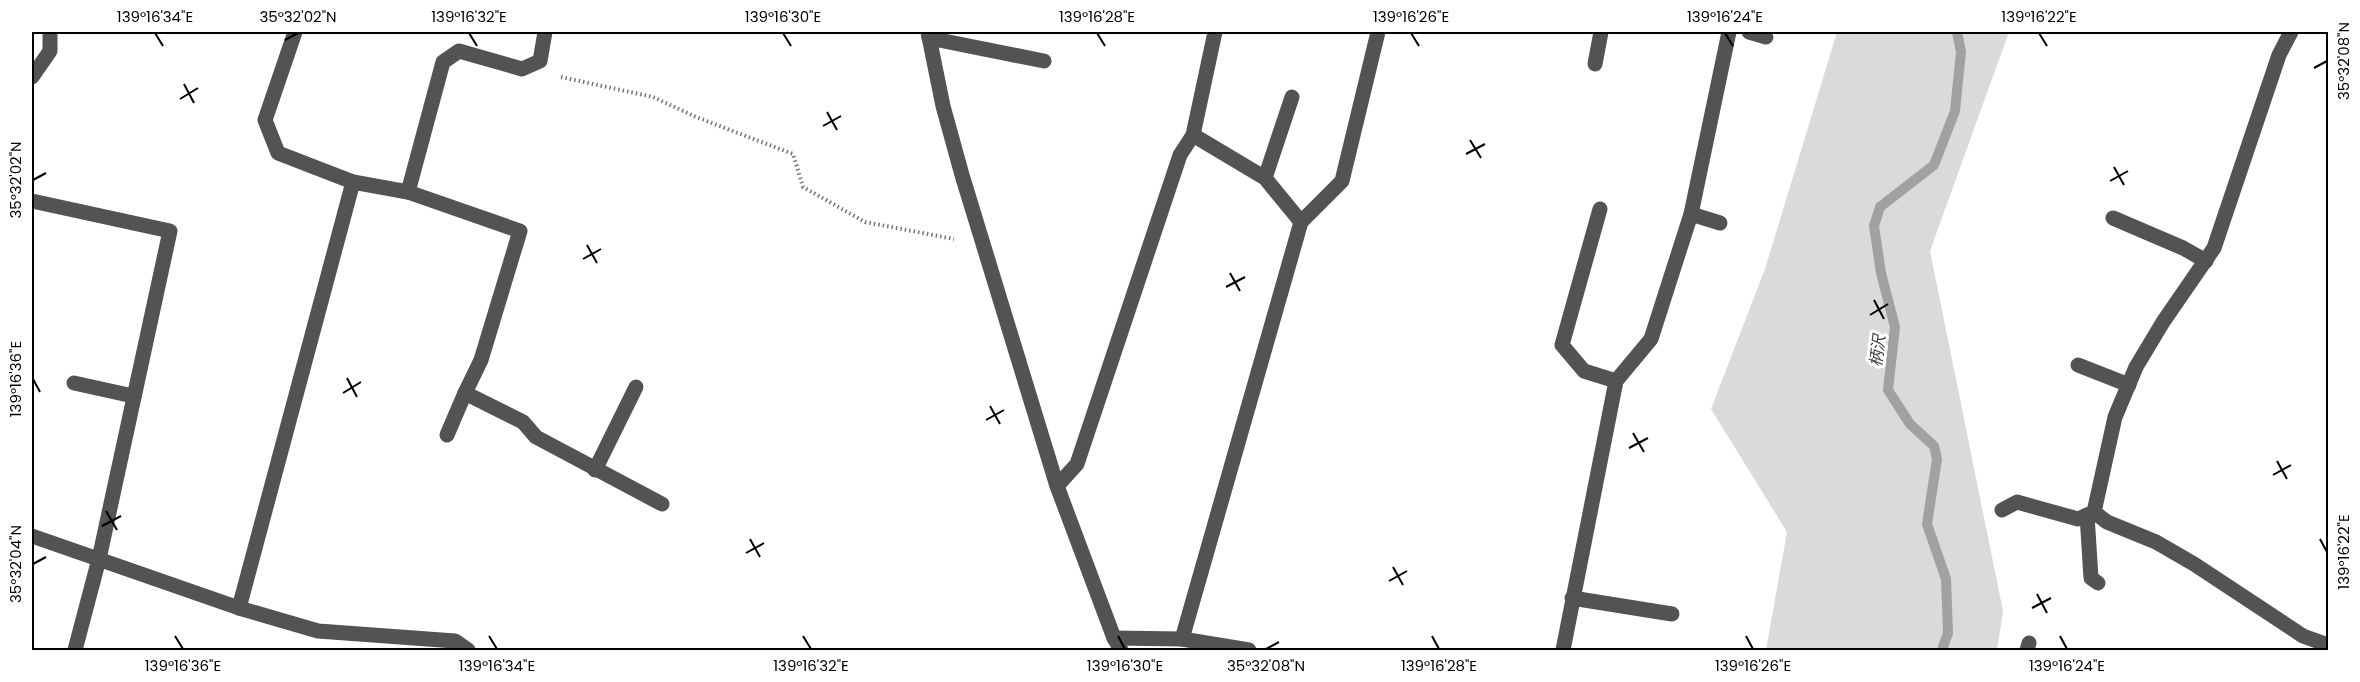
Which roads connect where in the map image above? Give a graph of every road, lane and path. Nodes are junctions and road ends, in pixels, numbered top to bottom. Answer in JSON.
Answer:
{"nodes":[{"id":1,"x":50,"y":32,"type":"edge"},
{"id":2,"x":295,"y":32,"type":"edge"},
{"id":3,"x":545,"y":32,"type":"edge"},
{"id":4,"x":1215,"y":32,"type":"edge"},
{"id":5,"x":1378,"y":32,"type":"edge"},
{"id":6,"x":1601,"y":32,"type":"edge"},
{"id":7,"x":1729,"y":32,"type":"edge"},
{"id":8,"x":1749,"y":32,"type":"edge"},
{"id":9,"x":2291,"y":32,"type":"edge"},
{"id":10,"x":928,"y":35,"type":"edge"},
{"id":11,"x":1766,"y":37,"type":"dead end"},
{"id":12,"x":1044,"y":61,"type":"dead end"},
{"id":13,"x":534,"y":64,"type":"junction"},
{"id":14,"x":1595,"y":64,"type":"dead end"},
{"id":15,"x":32,"y":77,"type":"edge"},
{"id":16,"x":1292,"y":97,"type":"dead end"},
{"id":17,"x":1193,"y":135,"type":"junction"},
{"id":18,"x":1265,"y":178,"type":"junction"},
{"id":19,"x":353,"y":182,"type":"junction"},
{"id":20,"x":408,"y":192,"type":"junction"},
{"id":21,"x":32,"y":201,"type":"edge"},
{"id":22,"x":1600,"y":209,"type":"dead end"},
{"id":23,"x":1691,"y":214,"type":"junction"},
{"id":24,"x":2113,"y":218,"type":"dead end"},
{"id":25,"x":1301,"y":222,"type":"junction"},
{"id":26,"x":1720,"y":223,"type":"dead end"},
{"id":27,"x":981,"y":233,"type":"junction"},
{"id":28,"x":2205,"y":261,"type":"junction"},
{"id":29,"x":2078,"y":365,"type":"dead end"},
{"id":30,"x":1616,"y":381,"type":"junction"},
{"id":31,"x":74,"y":383,"type":"dead end"},
{"id":32,"x":2129,"y":385,"type":"junction"},
{"id":33,"x":636,"y":387,"type":"dead end"},
{"id":34,"x":465,"y":393,"type":"junction"},
{"id":35,"x":133,"y":396,"type":"junction"},
{"id":36,"x":447,"y":435,"type":"dead end"},
{"id":37,"x":595,"y":470,"type":"junction"},
{"id":38,"x":1057,"y":486,"type":"junction"},
{"id":39,"x":662,"y":504,"type":"dead end"},
{"id":40,"x":2002,"y":510,"type":"dead end"},
{"id":41,"x":2090,"y":513,"type":"junction"},
{"id":42,"x":32,"y":536,"type":"edge"},
{"id":43,"x":99,"y":559,"type":"junction"},
{"id":44,"x":2098,"y":583,"type":"dead end"},
{"id":45,"x":1572,"y":598,"type":"junction"},
{"id":46,"x":239,"y":608,"type":"junction"},
{"id":47,"x":1672,"y":614,"type":"dead end"},
{"id":48,"x":1182,"y":639,"type":"junction"},
{"id":49,"x":1118,"y":644,"type":"edge"},
{"id":50,"x":2328,"y":645,"type":"edge"},
{"id":51,"x":75,"y":651,"type":"edge"},
{"id":52,"x":468,"y":651,"type":"edge"},
{"id":53,"x":1249,"y":651,"type":"edge"},
{"id":54,"x":1563,"y":651,"type":"edge"}],
"edges":[{"from":1,"to":15,"type":"street"},
{"from":2,"to":19,"type":"street"},
{"from":3,"to":13,"type":"street"},
{"from":4,"to":17,"type":"street"},
{"from":5,"to":25,"type":"street"},
{"from":6,"to":14,"type":"street"},
{"from":7,"to":23,"type":"street"},
{"from":8,"to":11,"type":"street"},
{"from":9,"to":28,"type":"street"},
{"from":10,"to":12,"type":"street"},
{"from":10,"to":27,"type":"street"},
{"from":13,"to":20,"type":"street"},
{"from":13,"to":27,"type":"path"},
{"from":16,"to":18,"type":"street"},
{"from":17,"to":18,"type":"street"},
{"from":17,"to":38,"type":"street"},
{"from":18,"to":25,"type":"street"},
{"from":19,"to":20,"type":"street"},
{"from":19,"to":46,"type":"street"},
{"from":20,"to":34,"type":"street"},
{"from":21,"to":35,"type":"street"},
{"from":22,"to":30,"type":"street"},
{"from":23,"to":26,"type":"street"},
{"from":23,"to":30,"type":"street"},
{"from":24,"to":28,"type":"street"},
{"from":25,"to":48,"type":"street"},
{"from":27,"to":38,"type":"street"},
{"from":28,"to":32,"type":"street"},
{"from":29,"to":32,"type":"street"},
{"from":30,"to":45,"type":"street"},
{"from":31,"to":35,"type":"street"},
{"from":32,"to":41,"type":"street"},
{"from":33,"to":37,"type":"street"},
{"from":34,"to":36,"type":"street"},
{"from":34,"to":37,"type":"street"},
{"from":35,"to":43,"type":"street"},
{"from":37,"to":39,"type":"street"},
{"from":38,"to":49,"type":"street"},
{"from":40,"to":41,"type":"street"},
{"from":41,"to":44,"type":"street"},
{"from":41,"to":50,"type":"street"},
{"from":42,"to":43,"type":"street"},
{"from":43,"to":46,"type":"street"},
{"from":43,"to":51,"type":"street"},
{"from":45,"to":47,"type":"street"},
{"from":45,"to":54,"type":"street"},
{"from":46,"to":52,"type":"street"},
{"from":48,"to":49,"type":"street"},
{"from":48,"to":53,"type":"street"}]}
